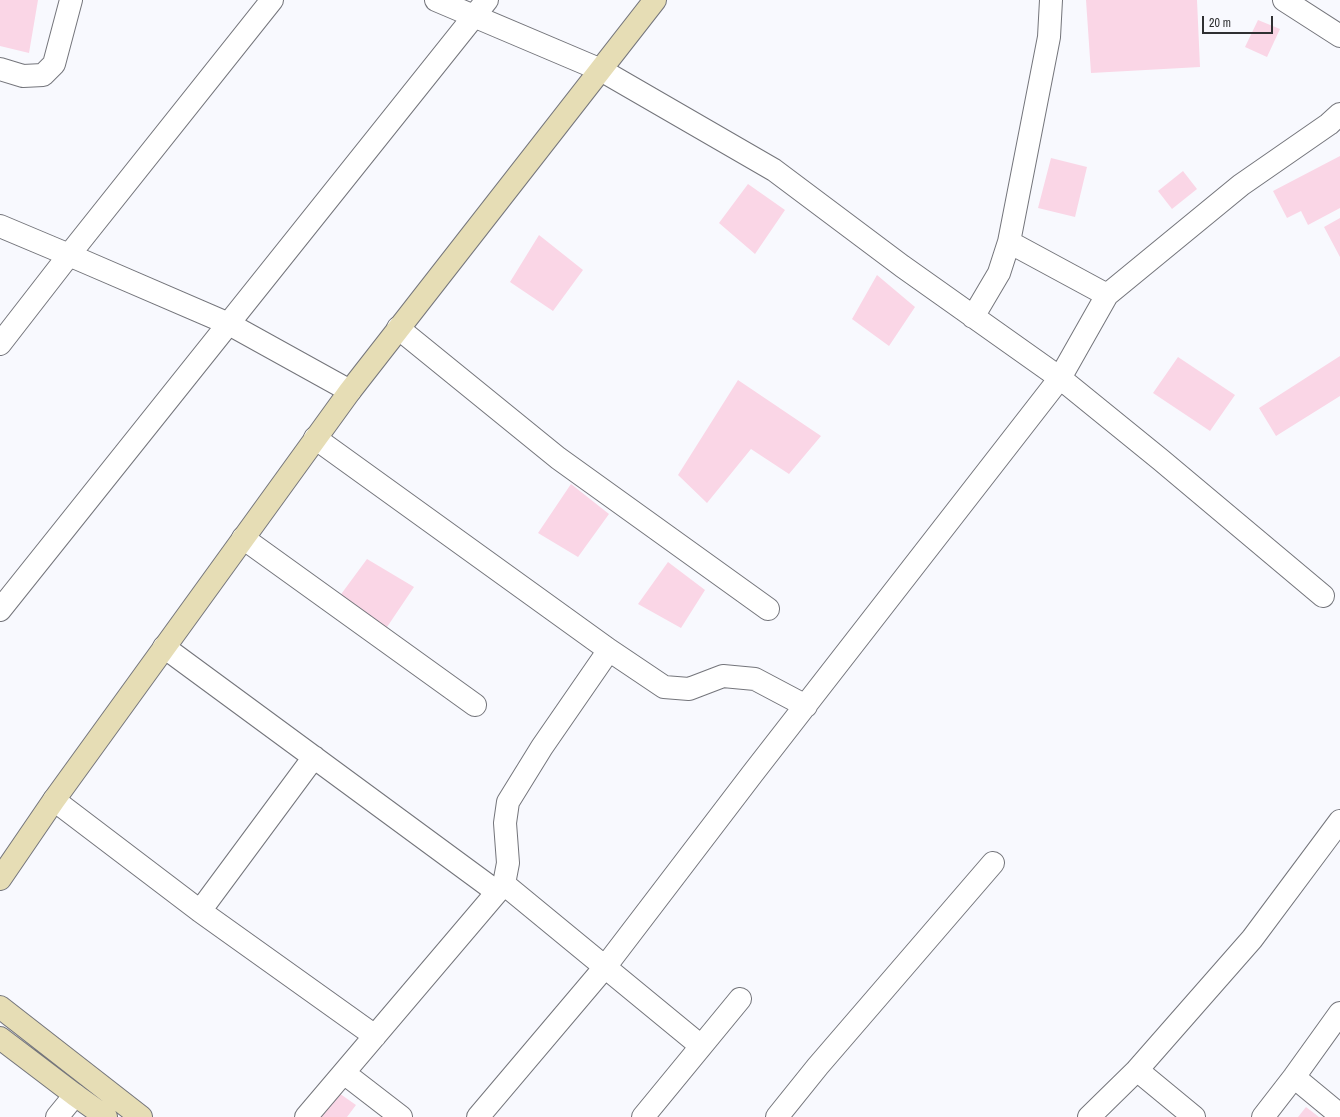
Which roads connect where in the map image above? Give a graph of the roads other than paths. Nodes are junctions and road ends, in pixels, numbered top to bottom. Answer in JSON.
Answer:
{"nodes":[{"id":1,"x":71,"y":0,"type":"edge"},
{"id":2,"x":272,"y":0,"type":"edge"},
{"id":3,"x":436,"y":0,"type":"edge"},
{"id":4,"x":655,"y":0,"type":"edge"},
{"id":5,"x":1050,"y":0,"type":"edge"},
{"id":6,"x":1284,"y":0,"type":"edge"},
{"id":7,"x":481,"y":8,"type":"edge"},
{"id":8,"x":1340,"y":36,"type":"edge"},
{"id":9,"x":0,"y":69,"type":"edge"},
{"id":10,"x":601,"y":70,"type":"junction"},
{"id":11,"x":1340,"y":114,"type":"edge"},
{"id":12,"x":0,"y":226,"type":"edge"},
{"id":13,"x":1009,"y":242,"type":"junction"},
{"id":14,"x":69,"y":255,"type":"junction"},
{"id":15,"x":1107,"y":295,"type":"junction"},
{"id":16,"x":973,"y":317,"type":"junction"},
{"id":17,"x":229,"y":324,"type":"junction"},
{"id":18,"x":398,"y":328,"type":"junction"},
{"id":19,"x":0,"y":344,"type":"edge"},
{"id":20,"x":1060,"y":378,"type":"junction"},
{"id":21,"x":350,"y":391,"type":"junction"},
{"id":22,"x":315,"y":438,"type":"junction"},
{"id":23,"x":243,"y":538,"type":"junction"},
{"id":24,"x":1323,"y":596,"type":"dead end"},
{"id":25,"x":768,"y":609,"type":"dead end"},
{"id":26,"x":0,"y":610,"type":"edge"},
{"id":27,"x":164,"y":647,"type":"junction"},
{"id":28,"x":609,"y":650,"type":"junction"},
{"id":29,"x":475,"y":705,"type":"dead end"},
{"id":30,"x":806,"y":706,"type":"junction"},
{"id":31,"x":314,"y":757,"type":"junction"},
{"id":32,"x":54,"y":800,"type":"junction"},
{"id":33,"x":1340,"y":821,"type":"edge"},
{"id":34,"x":993,"y":863,"type":"dead end"},
{"id":35,"x":0,"y":879,"type":"edge"},
{"id":36,"x":501,"y":888,"type":"junction"},
{"id":37,"x":200,"y":911,"type":"junction"},
{"id":38,"x":605,"y":967,"type":"junction"},
{"id":39,"x":740,"y":998,"type":"dead end"},
{"id":40,"x":0,"y":1007,"type":"edge"},
{"id":41,"x":1340,"y":1012,"type":"edge"},
{"id":42,"x":375,"y":1036,"type":"junction"},
{"id":43,"x":0,"y":1038,"type":"edge"},
{"id":44,"x":701,"y":1046,"type":"junction"},
{"id":45,"x":1137,"y":1070,"type":"junction"},
{"id":46,"x":344,"y":1073,"type":"junction"},
{"id":47,"x":1294,"y":1077,"type":"junction"},
{"id":48,"x":75,"y":1095,"type":"junction"},
{"id":49,"x":1340,"y":1115,"type":"edge"},
{"id":50,"x":57,"y":1117,"type":"edge"},
{"id":51,"x":106,"y":1117,"type":"edge"},
{"id":52,"x":142,"y":1117,"type":"edge"},
{"id":53,"x":306,"y":1117,"type":"edge"},
{"id":54,"x":401,"y":1117,"type":"edge"},
{"id":55,"x":478,"y":1117,"type":"edge"},
{"id":56,"x":643,"y":1117,"type":"edge"},
{"id":57,"x":777,"y":1117,"type":"edge"},
{"id":58,"x":1089,"y":1117,"type":"edge"},
{"id":59,"x":1194,"y":1117,"type":"edge"},
{"id":60,"x":1263,"y":1117,"type":"edge"}],
"edges":[{"from":1,"to":9,"type":"street"},
{"from":2,"to":14,"type":"street"},
{"from":3,"to":7,"type":"street"},
{"from":4,"to":10,"type":"street"},
{"from":5,"to":13,"type":"street"},
{"from":6,"to":8,"type":"street"},
{"from":7,"to":10,"type":"street"},
{"from":7,"to":17,"type":"street"},
{"from":10,"to":16,"type":"street"},
{"from":10,"to":18,"type":"street"},
{"from":11,"to":15,"type":"street"},
{"from":12,"to":14,"type":"street"},
{"from":13,"to":15,"type":"street"},
{"from":13,"to":16,"type":"street"},
{"from":14,"to":17,"type":"street"},
{"from":14,"to":19,"type":"street"},
{"from":15,"to":20,"type":"street"},
{"from":16,"to":20,"type":"street"},
{"from":17,"to":21,"type":"street"},
{"from":17,"to":26,"type":"street"},
{"from":18,"to":21,"type":"street"},
{"from":18,"to":25,"type":"street"},
{"from":20,"to":24,"type":"street"},
{"from":20,"to":30,"type":"street"},
{"from":21,"to":22,"type":"street"},
{"from":22,"to":23,"type":"street"},
{"from":22,"to":28,"type":"street"},
{"from":23,"to":27,"type":"street"},
{"from":23,"to":29,"type":"street"},
{"from":27,"to":31,"type":"street"},
{"from":27,"to":32,"type":"street"},
{"from":28,"to":30,"type":"street"},
{"from":28,"to":36,"type":"street"},
{"from":30,"to":38,"type":"street"},
{"from":31,"to":36,"type":"street"},
{"from":31,"to":37,"type":"street"},
{"from":32,"to":35,"type":"street"},
{"from":32,"to":37,"type":"street"},
{"from":33,"to":45,"type":"street"},
{"from":34,"to":57,"type":"street"},
{"from":36,"to":38,"type":"street"},
{"from":36,"to":42,"type":"street"},
{"from":37,"to":42,"type":"street"},
{"from":38,"to":44,"type":"street"},
{"from":38,"to":55,"type":"street"},
{"from":39,"to":44,"type":"street"},
{"from":40,"to":52,"type":"street"},
{"from":41,"to":47,"type":"street"},
{"from":42,"to":46,"type":"street"},
{"from":43,"to":48,"type":"street"},
{"from":44,"to":56,"type":"street"},
{"from":45,"to":58,"type":"street"},
{"from":45,"to":59,"type":"street"},
{"from":46,"to":53,"type":"street"},
{"from":46,"to":54,"type":"street"},
{"from":47,"to":49,"type":"street"},
{"from":47,"to":60,"type":"street"},
{"from":48,"to":50,"type":"street"},
{"from":48,"to":51,"type":"street"}]}
